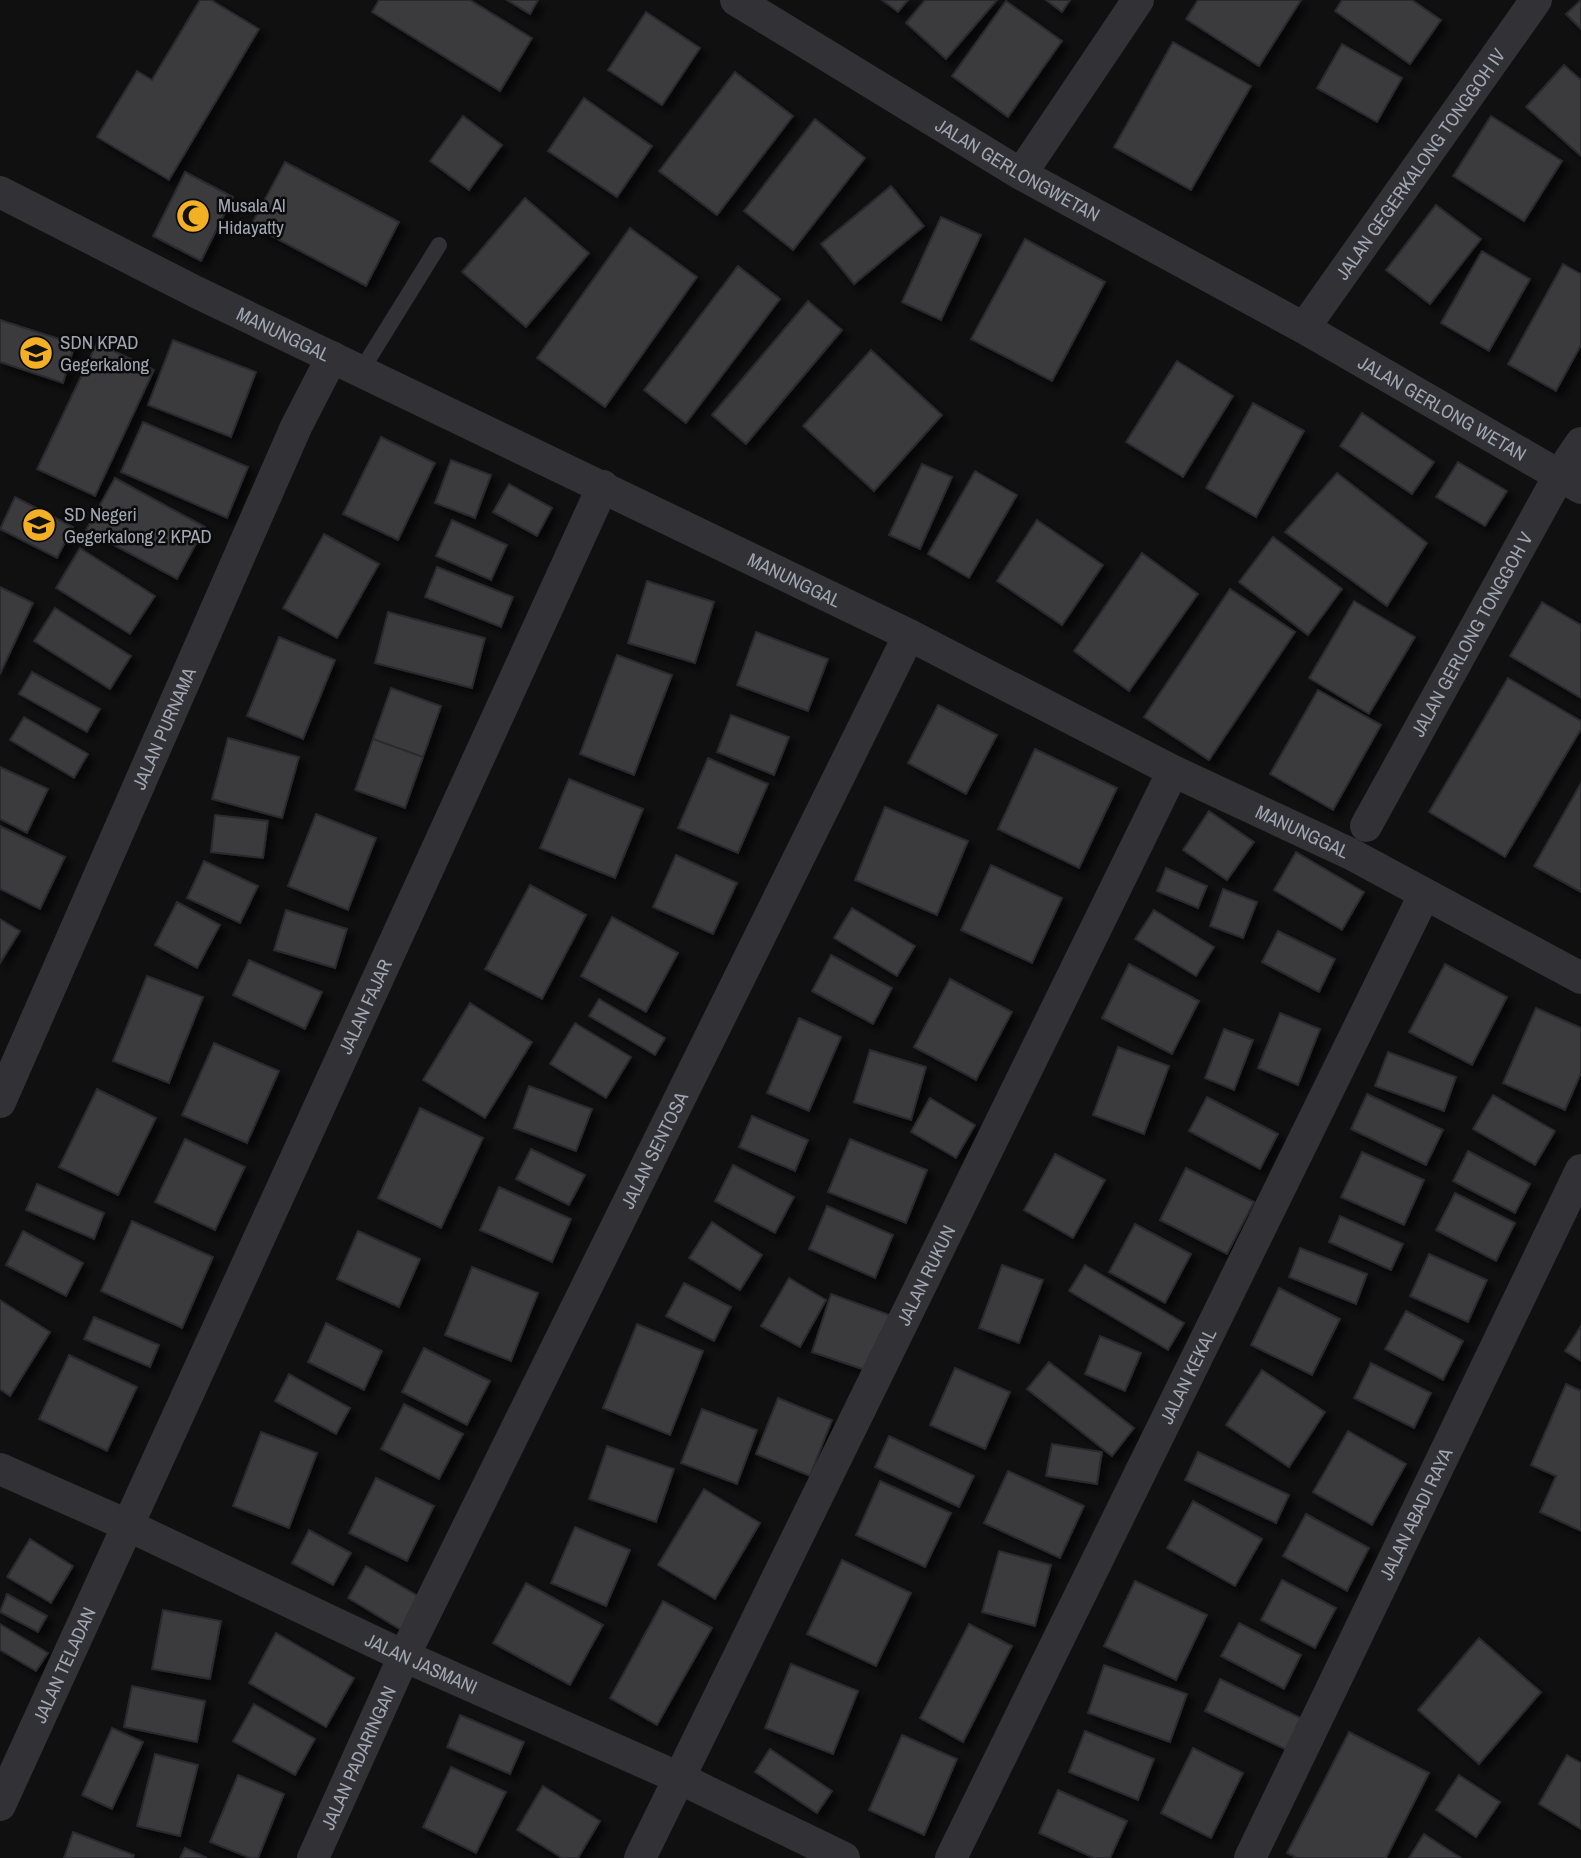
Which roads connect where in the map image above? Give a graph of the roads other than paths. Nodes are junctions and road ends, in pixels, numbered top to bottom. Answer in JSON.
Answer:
{"nodes":[{"id":1,"x":736,"y":0,"type":"edge"},
{"id":2,"x":1138,"y":0,"type":"edge"},
{"id":3,"x":1536,"y":0,"type":"edge"},
{"id":4,"x":1021,"y":174,"type":"junction"},
{"id":5,"x":0,"y":192,"type":"edge"},
{"id":6,"x":439,"y":245,"type":"dead end"},
{"id":7,"x":1304,"y":328,"type":"junction"},
{"id":8,"x":332,"y":357,"type":"junction"},
{"id":9,"x":361,"y":371,"type":"junction"},
{"id":10,"x":1581,"y":443,"type":"edge"},
{"id":11,"x":1570,"y":481,"type":"edge"},
{"id":12,"x":603,"y":486,"type":"junction"},
{"id":13,"x":907,"y":640,"type":"junction"},
{"id":14,"x":1173,"y":771,"type":"junction"},
{"id":15,"x":1366,"y":826,"type":"dead end"},
{"id":16,"x":1424,"y":895,"type":"junction"},
{"id":17,"x":1581,"y":978,"type":"edge"},
{"id":18,"x":0,"y":1102,"type":"edge"},
{"id":19,"x":1581,"y":1170,"type":"edge"},
{"id":20,"x":0,"y":1469,"type":"edge"},
{"id":21,"x":127,"y":1525,"type":"junction"},
{"id":22,"x":404,"y":1656,"type":"junction"},
{"id":23,"x":677,"y":1777,"type":"junction"},
{"id":24,"x":0,"y":1805,"type":"edge"},
{"id":25,"x":313,"y":1858,"type":"edge"},
{"id":26,"x":640,"y":1858,"type":"edge"},
{"id":27,"x":844,"y":1858,"type":"edge"},
{"id":28,"x":951,"y":1858,"type":"edge"},
{"id":29,"x":1250,"y":1858,"type":"edge"}],
"edges":[{"from":1,"to":4,"type":"street","name":"JALAN GERLONGWETAN"},
{"from":2,"to":4,"type":"street"},
{"from":3,"to":7,"type":"street","name":"JALAN GEGERKALONG TONGGOH IV"},
{"from":4,"to":7,"type":"street","name":"JALAN GERLONGWETAN"},
{"from":5,"to":8,"type":"street","name":"MANUNGGAL"},
{"from":6,"to":9,"type":"lane"},
{"from":7,"to":11,"type":"street","name":"JALAN GERLONG WETAN"},
{"from":8,"to":9,"type":"street","name":"MANUNGGAL"},
{"from":8,"to":18,"type":"street","name":"JALAN PURNAMA"},
{"from":9,"to":12,"type":"street","name":"MANUNGGAL"},
{"from":10,"to":11,"type":"street","name":"JALAN GERLONG TONGGOH V"},
{"from":11,"to":15,"type":"street","name":"JALAN GERLONG TONGGOH V"},
{"from":12,"to":13,"type":"street","name":"MANUNGGAL"},
{"from":12,"to":21,"type":"street","name":"JALAN FAJAR"},
{"from":13,"to":14,"type":"street","name":"MANUNGGAL"},
{"from":13,"to":22,"type":"street","name":"JALAN SENTOSA"},
{"from":14,"to":16,"type":"street","name":"MANUNGGAL"},
{"from":14,"to":23,"type":"street","name":"JALAN RUKUN"},
{"from":16,"to":17,"type":"street","name":"MANUNGGAL"},
{"from":16,"to":28,"type":"street","name":"JALAN KEKAL"},
{"from":19,"to":29,"type":"street","name":"JALAN ABADI RAYA"},
{"from":20,"to":21,"type":"street","name":"JALAN JASMANI"},
{"from":21,"to":22,"type":"street","name":"JALAN JASMANI"},
{"from":21,"to":24,"type":"street","name":"JALAN TELADAN"},
{"from":22,"to":23,"type":"street","name":"JALAN JASMANI"},
{"from":22,"to":25,"type":"street","name":"JALAN PADARINGAN"},
{"from":23,"to":26,"type":"street","name":"JALAN RUKUN"},
{"from":23,"to":27,"type":"street","name":"JALAN JASMANI"}]}
